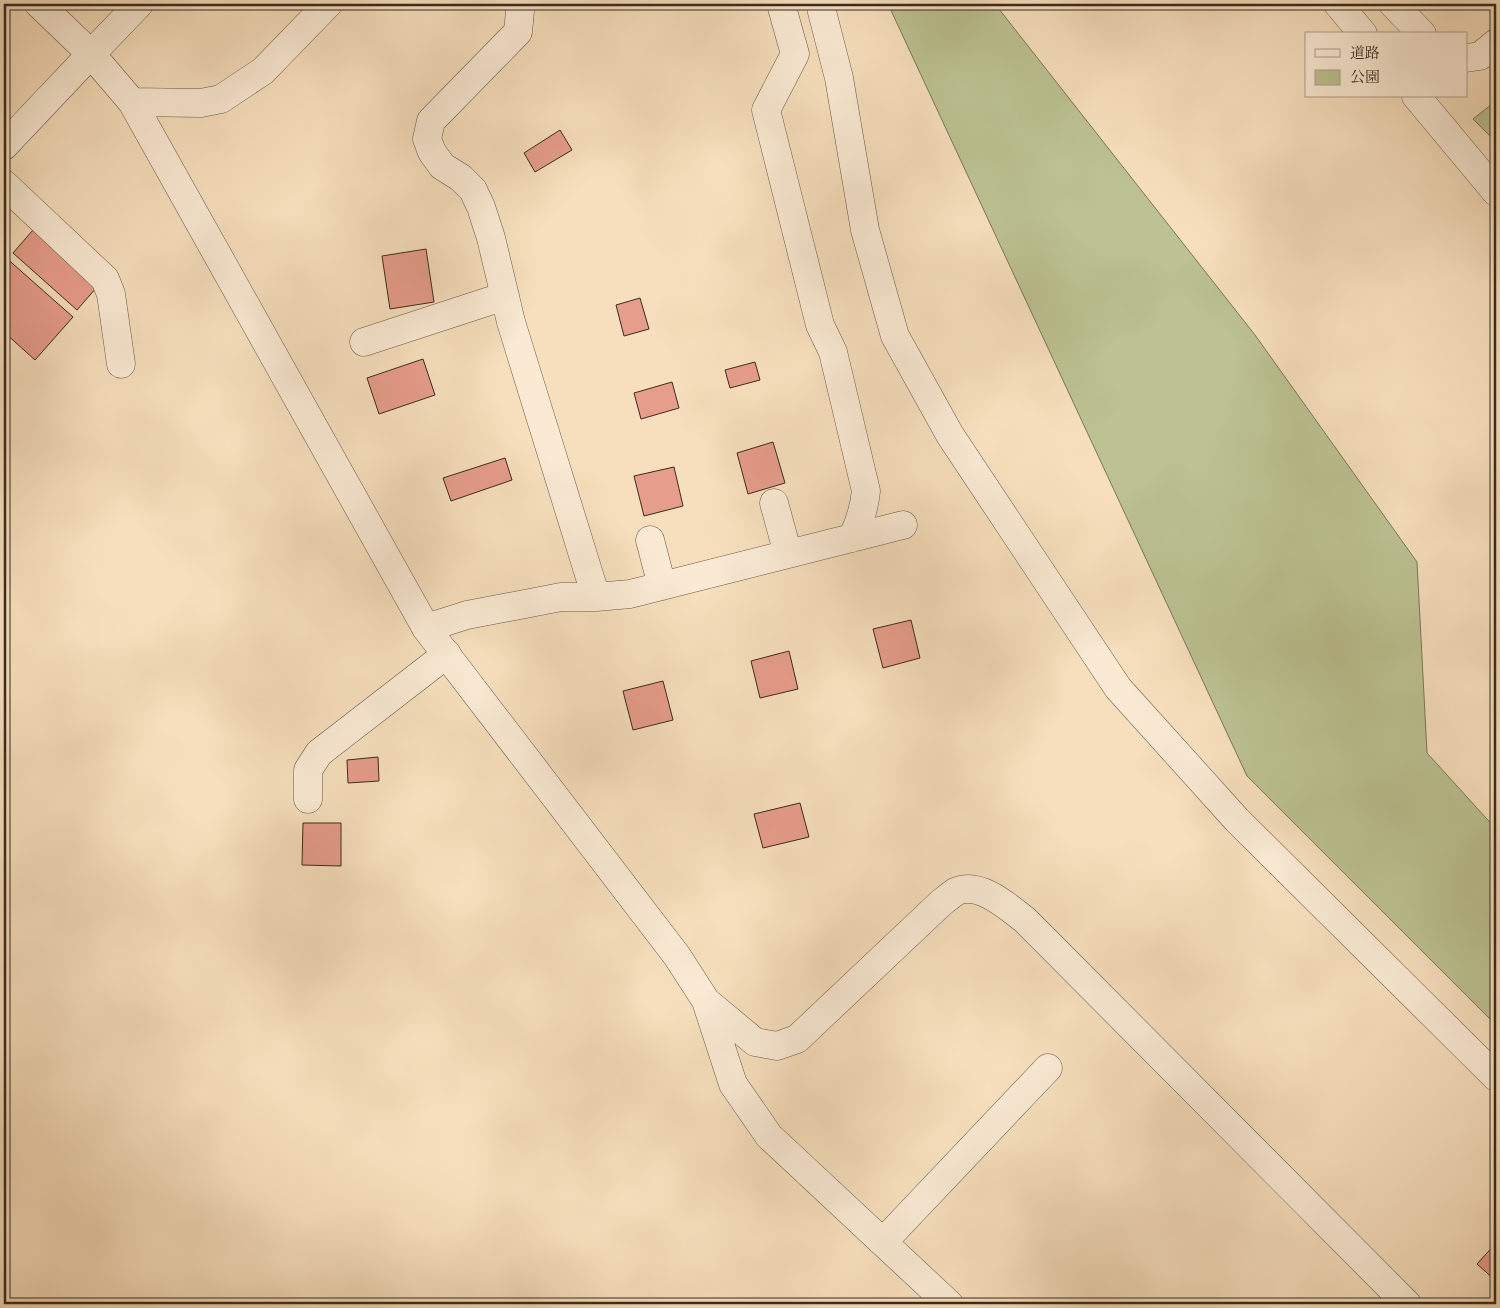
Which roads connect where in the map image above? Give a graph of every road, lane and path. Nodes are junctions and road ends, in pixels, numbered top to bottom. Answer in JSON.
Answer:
{"nodes":[{"id":1,"x":39,"y":4,"type":"edge"},
{"id":2,"x":139,"y":4,"type":"edge"},
{"id":3,"x":328,"y":4,"type":"edge"},
{"id":4,"x":518,"y":4,"type":"edge"},
{"id":5,"x":781,"y":4,"type":"edge"},
{"id":6,"x":820,"y":4,"type":"edge"},
{"id":7,"x":1338,"y":4,"type":"edge"},
{"id":8,"x":1393,"y":4,"type":"edge"},
{"id":9,"x":1361,"y":32,"type":"edge"},
{"id":10,"x":1420,"y":32,"type":"edge"},
{"id":11,"x":1496,"y":43,"type":"edge"},
{"id":12,"x":91,"y":54,"type":"junction"},
{"id":13,"x":1468,"y":58,"type":"edge"},
{"id":14,"x":1418,"y":98,"type":"edge"},
{"id":15,"x":132,"y":102,"type":"junction"},
{"id":16,"x":4,"y":146,"type":"edge"},
{"id":17,"x":4,"y":184,"type":"edge"},
{"id":18,"x":1496,"y":192,"type":"edge"},
{"id":19,"x":505,"y":296,"type":"junction"},
{"id":20,"x":364,"y":342,"type":"dead end"},
{"id":21,"x":121,"y":364,"type":"dead end"},
{"id":22,"x":774,"y":503,"type":"dead end"},
{"id":23,"x":903,"y":525,"type":"dead end"},
{"id":24,"x":852,"y":538,"type":"junction"},
{"id":25,"x":650,"y":540,"type":"dead end"},
{"id":26,"x":788,"y":554,"type":"junction"},
{"id":27,"x":662,"y":586,"type":"junction"},
{"id":28,"x":596,"y":597,"type":"junction"},
{"id":29,"x":426,"y":628,"type":"junction"},
{"id":30,"x":447,"y":654,"type":"junction"},
{"id":31,"x":308,"y":799,"type":"dead end"},
{"id":32,"x":706,"y":1001,"type":"junction"},
{"id":33,"x":1048,"y":1068,"type":"dead end"},
{"id":34,"x":1496,"y":1077,"type":"edge"},
{"id":35,"x":883,"y":1242,"type":"junction"},
{"id":36,"x":949,"y":1304,"type":"edge"},
{"id":37,"x":1407,"y":1304,"type":"edge"}],
"edges":[{"from":1,"to":12,"type":"lane"},
{"from":2,"to":12,"type":"lane"},
{"from":3,"to":15,"type":"lane"},
{"from":4,"to":19,"type":"lane"},
{"from":5,"to":24,"type":"lane"},
{"from":6,"to":34,"type":"lane"},
{"from":7,"to":9,"type":"lane"},
{"from":8,"to":10,"type":"lane"},
{"from":11,"to":13,"type":"lane"},
{"from":12,"to":15,"type":"lane"},
{"from":12,"to":16,"type":"lane"},
{"from":14,"to":18,"type":"lane"},
{"from":15,"to":29,"type":"lane"},
{"from":17,"to":21,"type":"lane"},
{"from":19,"to":20,"type":"lane"},
{"from":19,"to":28,"type":"lane"},
{"from":22,"to":26,"type":"lane"},
{"from":23,"to":24,"type":"lane"},
{"from":24,"to":26,"type":"lane"},
{"from":25,"to":27,"type":"lane"},
{"from":26,"to":27,"type":"lane"},
{"from":27,"to":28,"type":"lane"},
{"from":28,"to":29,"type":"lane"},
{"from":29,"to":30,"type":"lane"},
{"from":30,"to":31,"type":"lane"},
{"from":30,"to":32,"type":"lane"},
{"from":32,"to":35,"type":"lane"},
{"from":32,"to":37,"type":"lane"},
{"from":33,"to":35,"type":"lane"},
{"from":35,"to":36,"type":"lane"}]}
